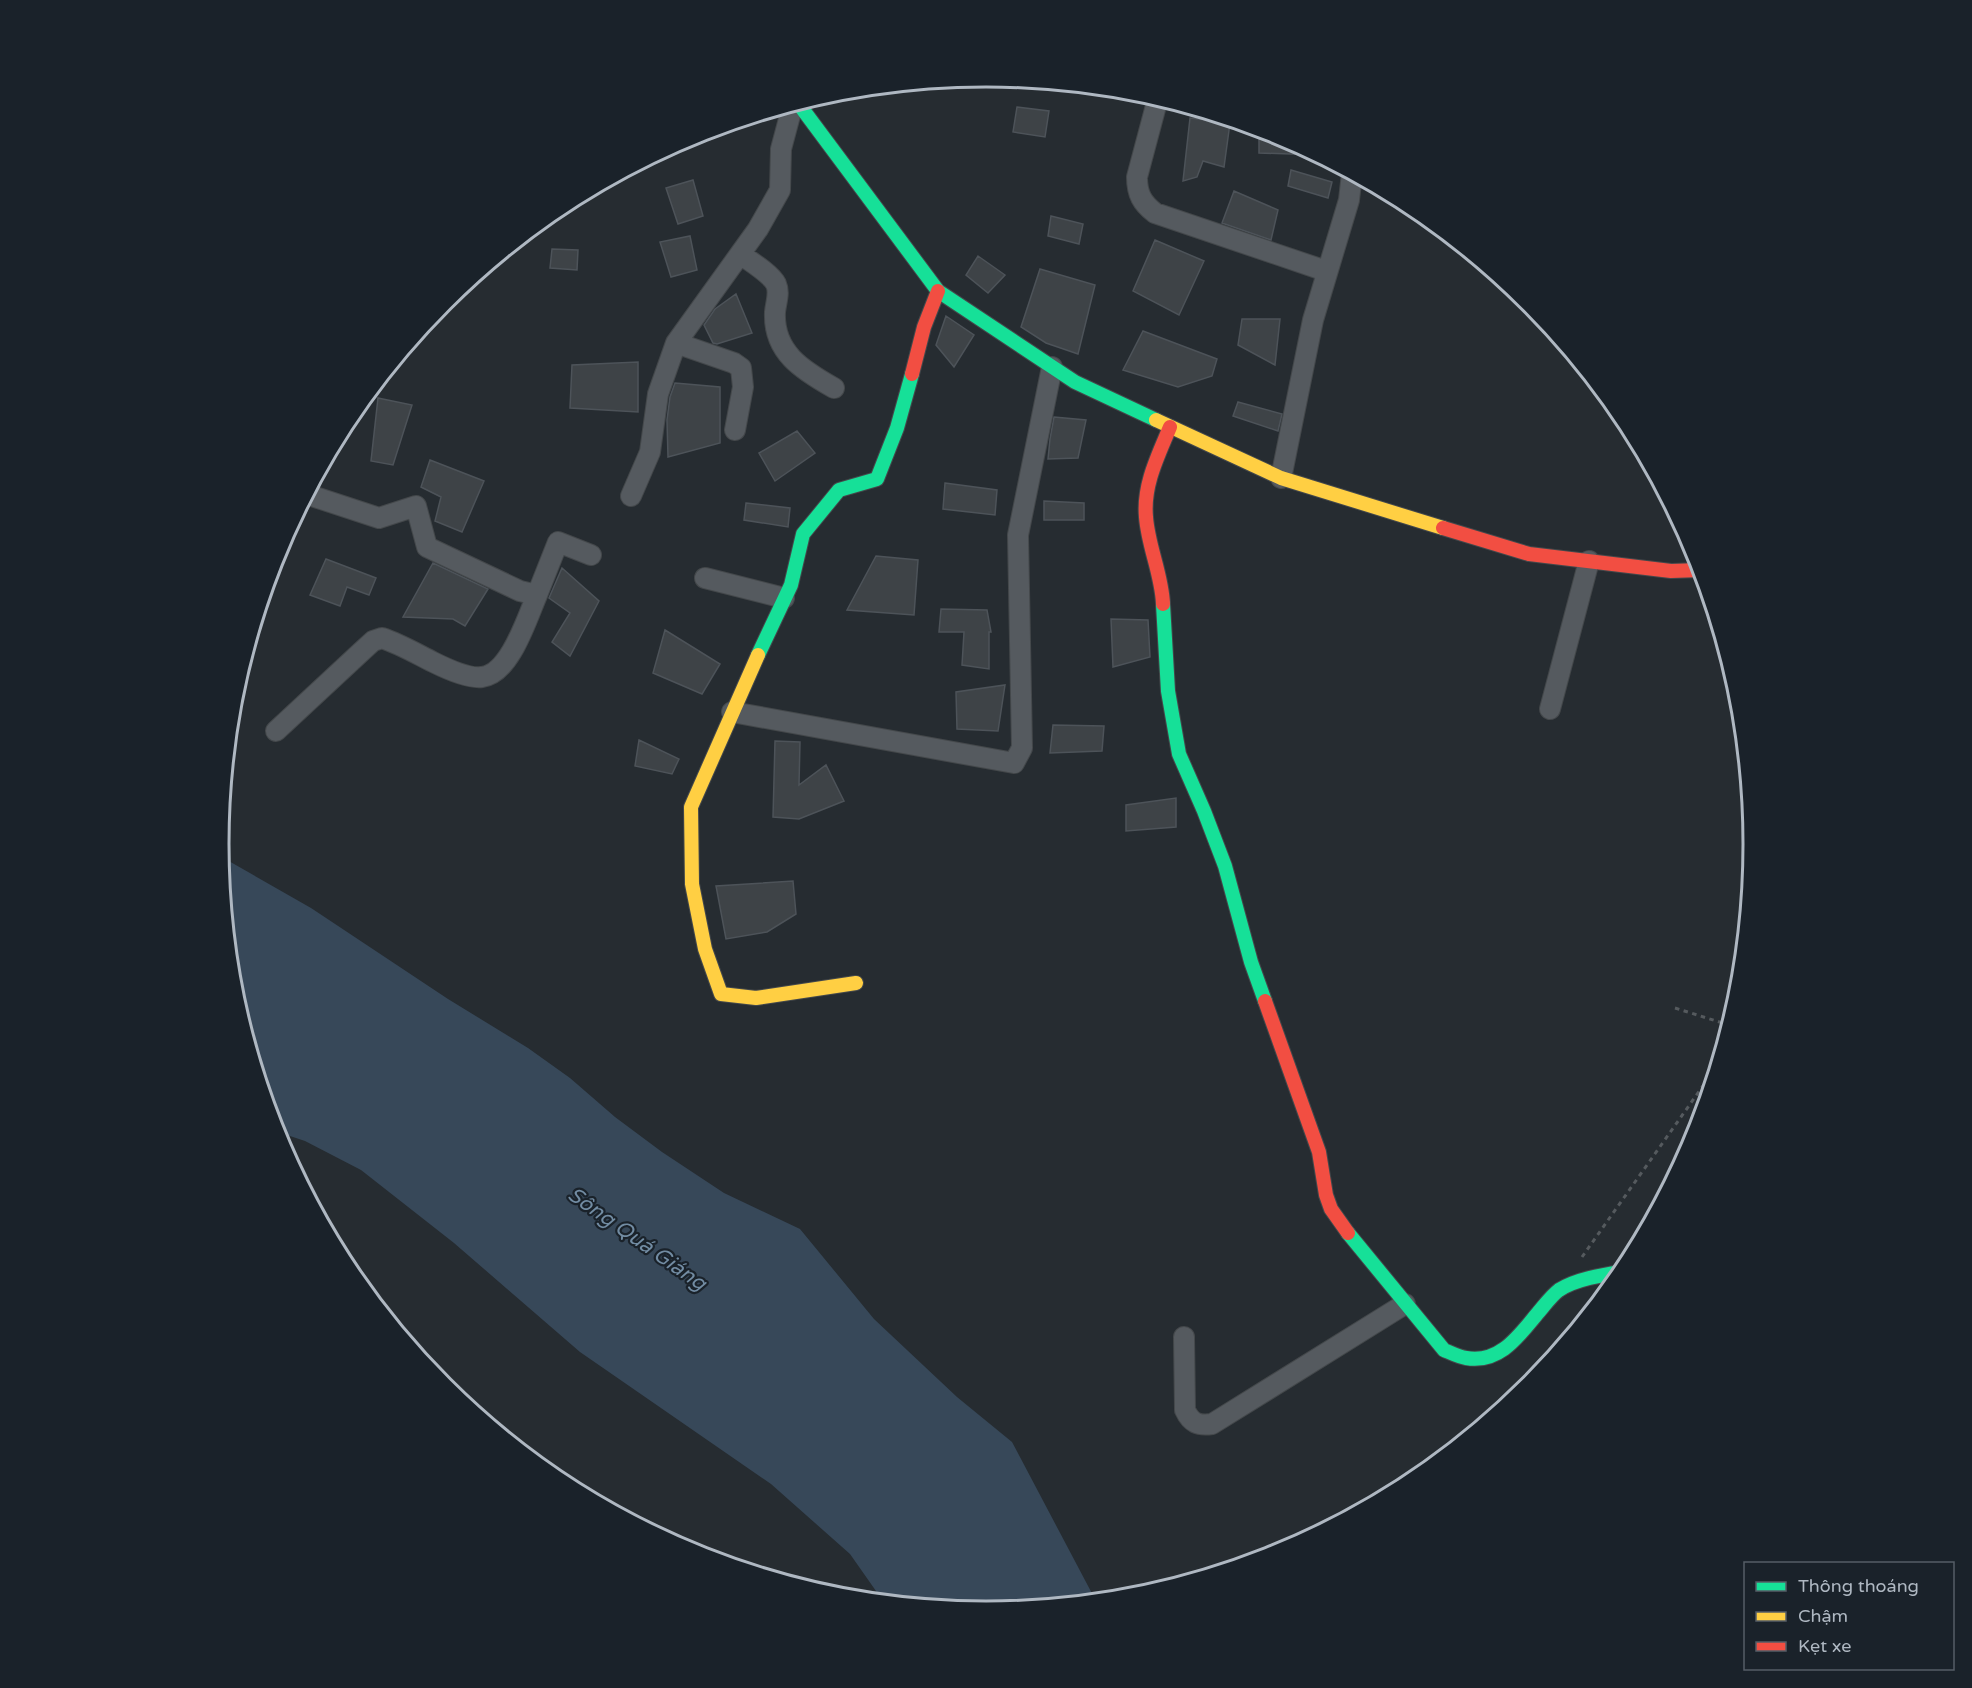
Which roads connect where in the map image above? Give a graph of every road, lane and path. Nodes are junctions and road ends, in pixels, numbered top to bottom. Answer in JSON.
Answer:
{"nodes":[{"id":1,"x":1156,"y":107,"type":"edge"},
{"id":2,"x":803,"y":110,"type":"edge"},
{"id":3,"x":791,"y":113,"type":"edge"},
{"id":4,"x":1351,"y":181,"type":"edge"},
{"id":5,"x":740,"y":254,"type":"junction"},
{"id":6,"x":1326,"y":271,"type":"junction"},
{"id":7,"x":938,"y":291,"type":"junction"},
{"id":8,"x":676,"y":344,"type":"junction"},
{"id":9,"x":1052,"y":367,"type":"junction"},
{"id":10,"x":834,"y":388,"type":"dead end"},
{"id":11,"x":1170,"y":427,"type":"junction"},
{"id":12,"x":735,"y":430,"type":"dead end"},
{"id":13,"x":1281,"y":478,"type":"junction"},
{"id":14,"x":314,"y":496,"type":"edge"},
{"id":15,"x":632,"y":496,"type":"dead end"},
{"id":16,"x":591,"y":555,"type":"dead end"},
{"id":17,"x":1589,"y":561,"type":"junction"},
{"id":18,"x":1691,"y":570,"type":"edge"},
{"id":19,"x":705,"y":578,"type":"dead end"},
{"id":20,"x":537,"y":595,"type":"junction"},
{"id":21,"x":784,"y":598,"type":"junction"},
{"id":22,"x":1550,"y":709,"type":"dead end"},
{"id":23,"x":732,"y":712,"type":"junction"},
{"id":24,"x":276,"y":731,"type":"dead end"},
{"id":25,"x":856,"y":983,"type":"dead end"},
{"id":26,"x":1675,"y":1008,"type":"dead end"},
{"id":27,"x":1721,"y":1022,"type":"edge"},
{"id":28,"x":1704,"y":1085,"type":"edge"},
{"id":29,"x":1579,"y":1261,"type":"dead end"},
{"id":30,"x":1608,"y":1275,"type":"edge"},
{"id":31,"x":1404,"y":1304,"type":"junction"},
{"id":32,"x":1184,"y":1337,"type":"dead end"}],
"edges":[{"from":1,"to":6,"type":"street"},
{"from":2,"to":7,"type":"street"},
{"from":3,"to":5,"type":"street"},
{"from":4,"to":6,"type":"street"},
{"from":5,"to":8,"type":"street"},
{"from":5,"to":10,"type":"street"},
{"from":6,"to":13,"type":"street"},
{"from":7,"to":9,"type":"street"},
{"from":7,"to":21,"type":"street"},
{"from":8,"to":12,"type":"street"},
{"from":8,"to":15,"type":"street"},
{"from":9,"to":11,"type":"street"},
{"from":9,"to":23,"type":"street"},
{"from":11,"to":13,"type":"street"},
{"from":11,"to":31,"type":"street"},
{"from":13,"to":17,"type":"street"},
{"from":14,"to":20,"type":"street"},
{"from":16,"to":20,"type":"street"},
{"from":17,"to":18,"type":"street"},
{"from":17,"to":22,"type":"street"},
{"from":19,"to":21,"type":"street"},
{"from":20,"to":24,"type":"street"},
{"from":21,"to":23,"type":"street"},
{"from":23,"to":25,"type":"street"},
{"from":26,"to":27,"type":"path"},
{"from":28,"to":29,"type":"path"},
{"from":30,"to":31,"type":"street"},
{"from":31,"to":32,"type":"street"}]}
